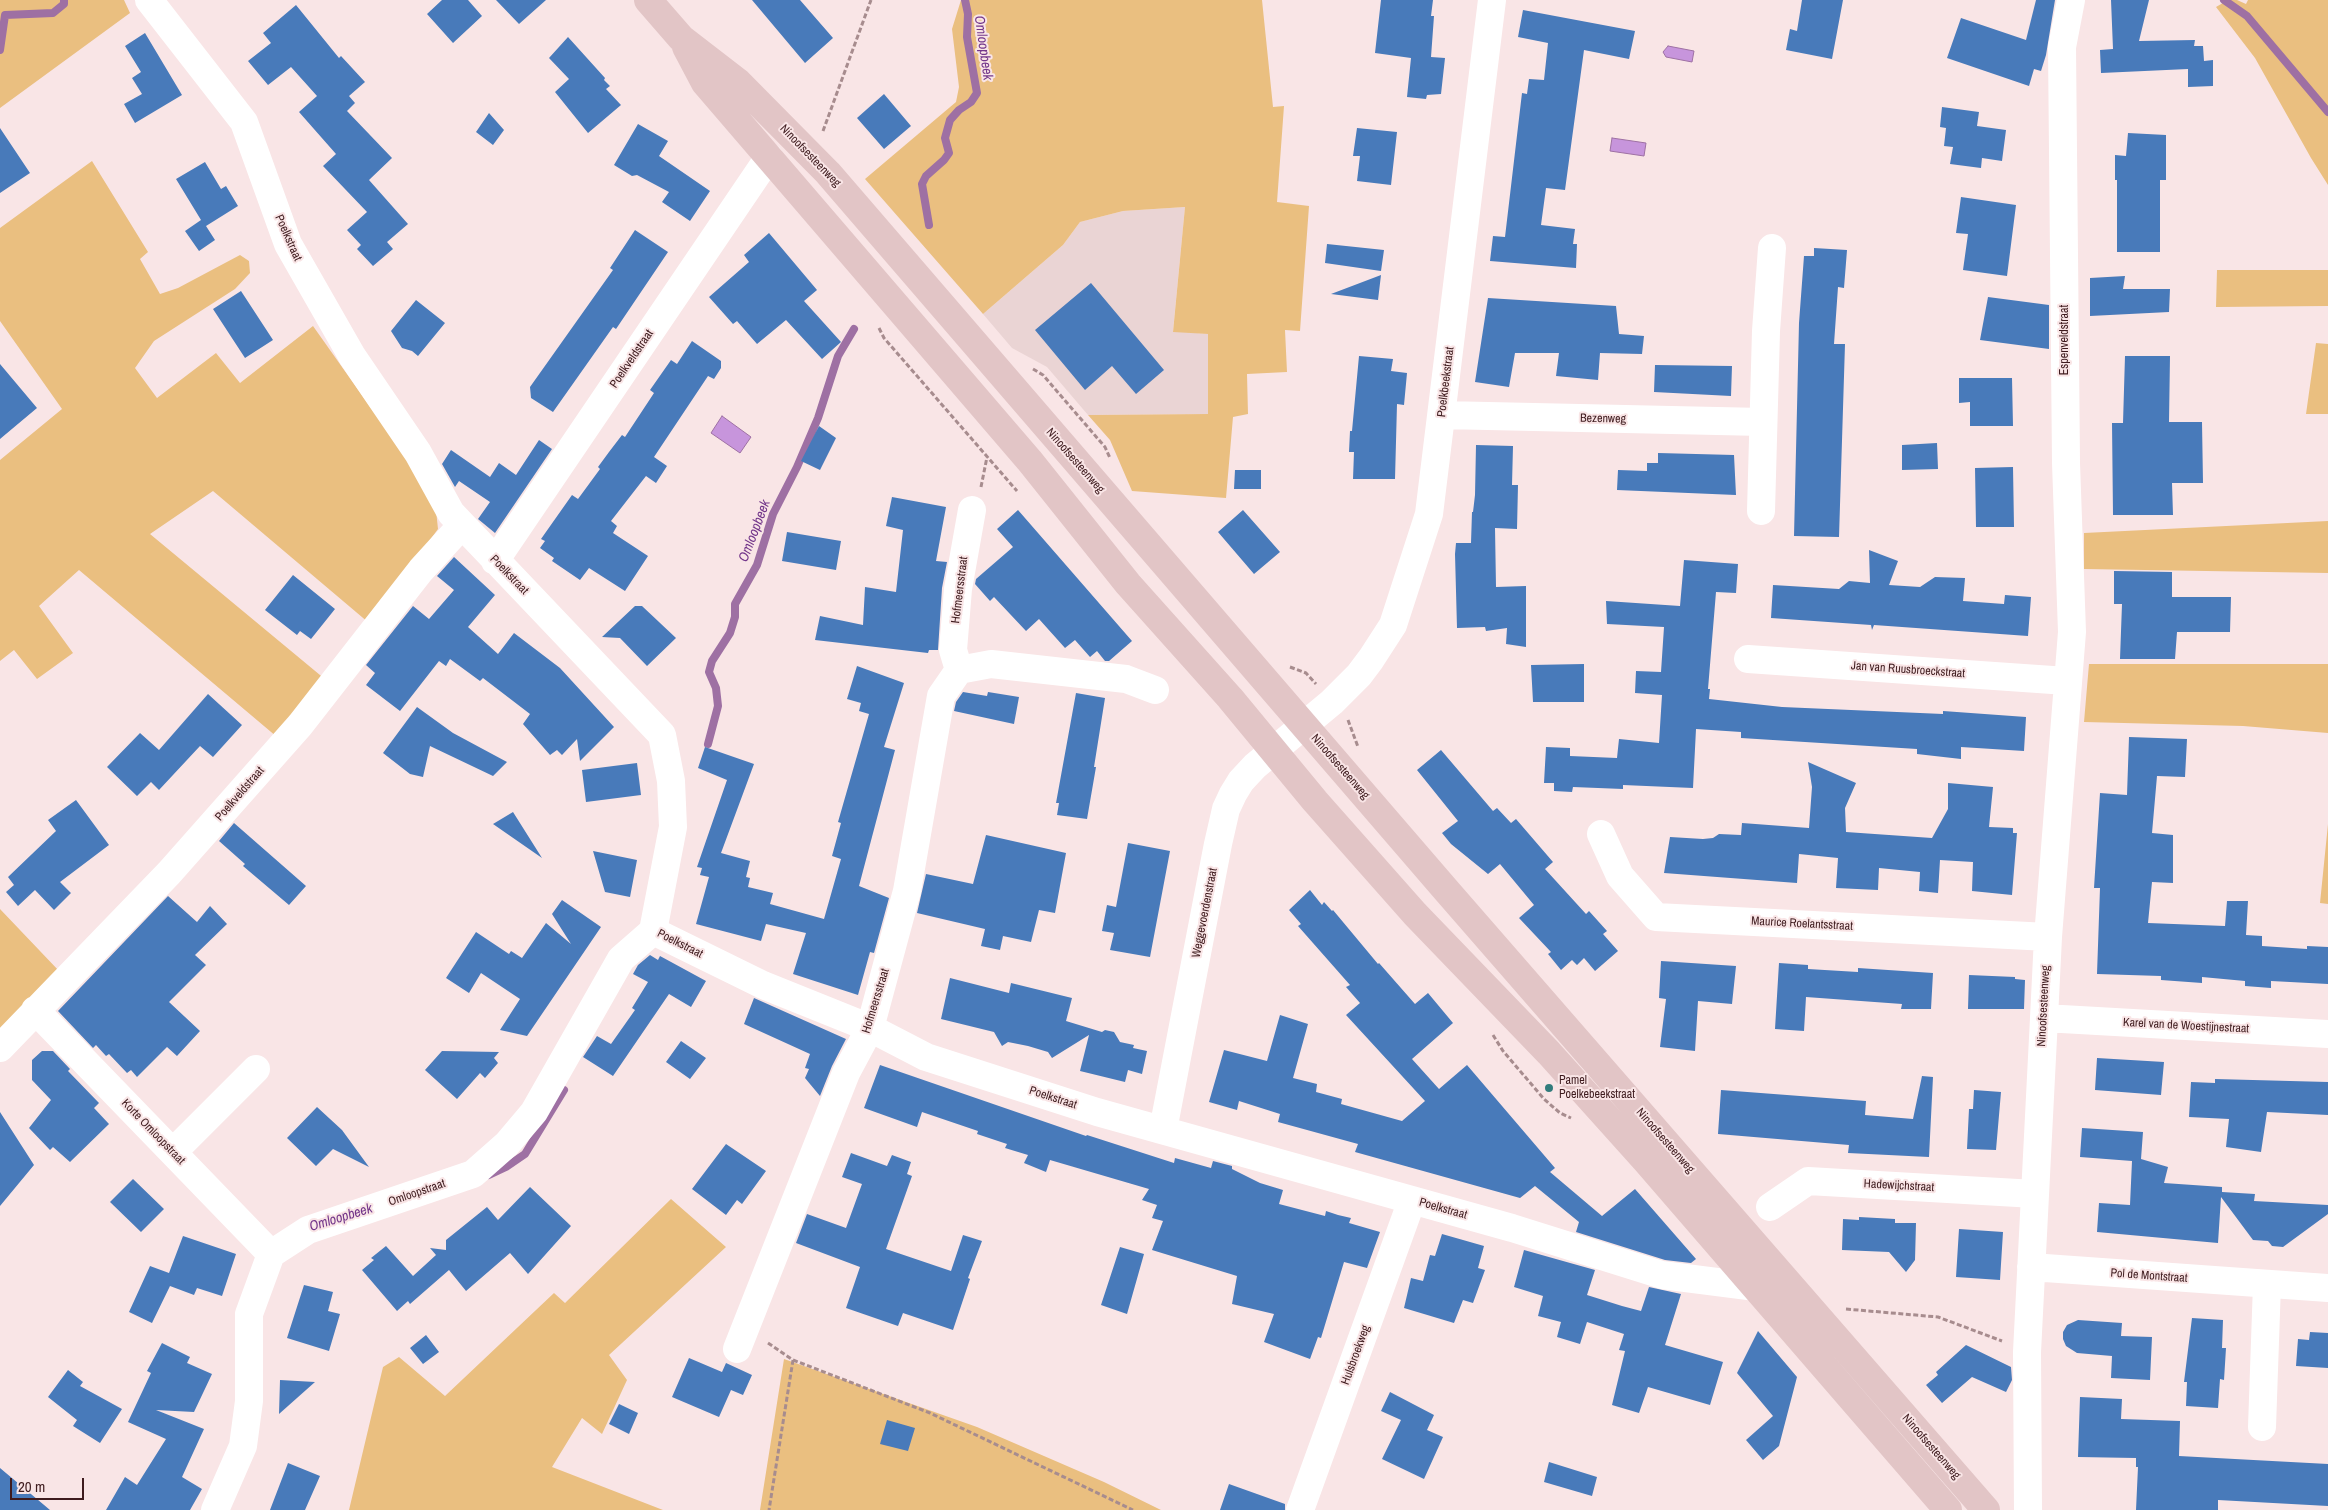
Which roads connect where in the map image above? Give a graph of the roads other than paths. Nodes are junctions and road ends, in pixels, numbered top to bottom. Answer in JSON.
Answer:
{"nodes":[{"id":1,"x":149,"y":0,"type":"edge"},
{"id":2,"x":648,"y":0,"type":"edge"},
{"id":3,"x":1492,"y":0,"type":"edge"},
{"id":4,"x":2071,"y":0,"type":"edge"},
{"id":5,"x":681,"y":38,"type":"junction"},
{"id":6,"x":769,"y":157,"type":"junction"},
{"id":7,"x":1772,"y":248,"type":"dead end"},
{"id":8,"x":1442,"y":415,"type":"junction"},
{"id":9,"x":1763,"y":422,"type":"junction"},
{"id":10,"x":972,"y":510,"type":"dead end"},
{"id":11,"x":1761,"y":511,"type":"dead end"},
{"id":12,"x":462,"y":525,"type":"junction"},
{"id":13,"x":495,"y":561,"type":"junction"},
{"id":14,"x":1748,"y":659,"type":"dead end"},
{"id":15,"x":959,"y":670,"type":"junction"},
{"id":16,"x":2068,"y":682,"type":"junction"},
{"id":17,"x":1155,"y":690,"type":"dead end"},
{"id":18,"x":1305,"y":726,"type":"junction"},
{"id":19,"x":1273,"y":753,"type":"junction"},
{"id":20,"x":1601,"y":834,"type":"dead end"},
{"id":21,"x":653,"y":931,"type":"junction"},
{"id":22,"x":2048,"y":937,"type":"junction"},
{"id":23,"x":35,"y":1010,"type":"junction"},
{"id":24,"x":2044,"y":1018,"type":"junction"},
{"id":25,"x":870,"y":1028,"type":"junction"},
{"id":26,"x":2328,"y":1034,"type":"edge"},
{"id":27,"x":0,"y":1048,"type":"edge"},
{"id":28,"x":256,"y":1069,"type":"dead end"},
{"id":29,"x":1163,"y":1130,"type":"junction"},
{"id":30,"x":173,"y":1152,"type":"junction"},
{"id":31,"x":2035,"y":1194,"type":"junction"},
{"id":32,"x":1412,"y":1200,"type":"junction"},
{"id":33,"x":1770,"y":1207,"type":"dead end"},
{"id":34,"x":271,"y":1254,"type":"junction"},
{"id":35,"x":2031,"y":1268,"type":"junction"},
{"id":36,"x":2267,"y":1284,"type":"junction"},
{"id":37,"x":1756,"y":1287,"type":"junction"},
{"id":38,"x":2328,"y":1288,"type":"edge"},
{"id":39,"x":741,"y":1338,"type":"road end"},
{"id":40,"x":2262,"y":1427,"type":"dead end"},
{"id":41,"x":216,"y":1510,"type":"edge"},
{"id":42,"x":1300,"y":1510,"type":"edge"},
{"id":43,"x":1948,"y":1510,"type":"edge"},
{"id":44,"x":1986,"y":1510,"type":"edge"},
{"id":45,"x":2028,"y":1510,"type":"edge"}],
"edges":[{"from":1,"to":12,"type":"street","name":"Poelkstraat"},
{"from":2,"to":5,"type":"main road","name":"Ninoofsesteenweg"},
{"from":3,"to":8,"type":"street","name":"Poelkbeekstraat"},
{"from":4,"to":16,"type":"street","name":"Espenveldstraat"},
{"from":5,"to":6,"type":"main road","name":"Ninoofsesteenweg"},
{"from":5,"to":18,"type":"main road","name":"Ninoofsesteenweg"},
{"from":6,"to":13,"type":"street","name":"Poelkveldstraat"},
{"from":6,"to":19,"type":"main road","name":"Ninoofsesteenweg"},
{"from":7,"to":9,"type":"street"},
{"from":8,"to":9,"type":"street","name":"Bezenweg"},
{"from":8,"to":18,"type":"street","name":"Poelkbeekstraat"},
{"from":9,"to":11,"type":"street"},
{"from":10,"to":15,"type":"street","name":"Hofmeersstraat"},
{"from":12,"to":13,"type":"street","name":"Poelkstraat"},
{"from":12,"to":23,"type":"street","name":"Poelkveldstraat"},
{"from":13,"to":21,"type":"street","name":"Poelkstraat"},
{"from":14,"to":16,"type":"street","name":"Jan van Ruusbroeckstraat"},
{"from":15,"to":17,"type":"street"},
{"from":15,"to":25,"type":"street","name":"Hofmeersstraat"},
{"from":16,"to":22,"type":"street","name":"Ninoofsesteenweg"},
{"from":18,"to":19,"type":"street","name":"Weggevoerdenstraat"},
{"from":18,"to":44,"type":"main road","name":"Ninoofsesteenweg"},
{"from":19,"to":29,"type":"street","name":"Weggevoerdenstraat"},
{"from":19,"to":37,"type":"main road","name":"Ninoofsesteenweg"},
{"from":20,"to":22,"type":"street","name":"Maurice Roelantsstraat"},
{"from":21,"to":25,"type":"street","name":"Poelkstraat"},
{"from":21,"to":34,"type":"street","name":"Omloopstraat"},
{"from":22,"to":24,"type":"street","name":"Ninoofsesteenweg"},
{"from":23,"to":27,"type":"street","name":"Poelkveldstraat"},
{"from":23,"to":30,"type":"street","name":"Korte Omloopstraat"},
{"from":24,"to":26,"type":"street","name":"Karel van de Woestijnestraat"},
{"from":24,"to":31,"type":"street","name":"Ninoofsesteenweg"},
{"from":25,"to":29,"type":"street","name":"Poelkstraat"},
{"from":25,"to":39,"type":"street","name":"Hofmeersstraat"},
{"from":28,"to":30,"type":"street"},
{"from":29,"to":32,"type":"street","name":"Poelkstraat"},
{"from":30,"to":34,"type":"street","name":"Korte Omloopstraat"},
{"from":31,"to":33,"type":"street","name":"Hadewijchstraat"},
{"from":31,"to":35,"type":"street","name":"Ninoofsesteenweg"},
{"from":32,"to":37,"type":"street","name":"Poelkstraat"},
{"from":32,"to":42,"type":"street","name":"Hulsbroekweg"},
{"from":34,"to":41,"type":"street"},
{"from":35,"to":36,"type":"street","name":"Pol de Montstraat"},
{"from":35,"to":45,"type":"street","name":"Ninoofsesteenweg"},
{"from":36,"to":38,"type":"street","name":"Pol de Montstraat"},
{"from":36,"to":40,"type":"street"},
{"from":37,"to":43,"type":"main road","name":"Ninoofsesteenweg"}]}
